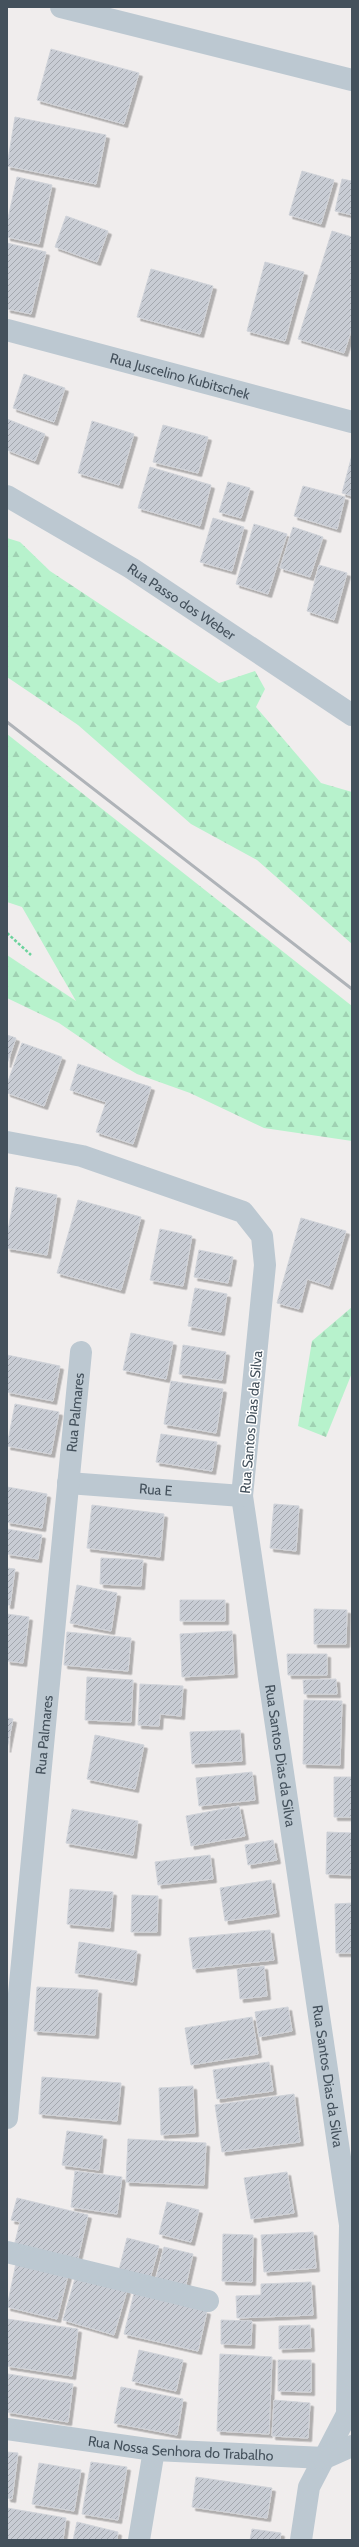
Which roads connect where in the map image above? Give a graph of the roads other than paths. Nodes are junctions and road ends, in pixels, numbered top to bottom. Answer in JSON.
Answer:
{"nodes":[{"id":1,"x":61,"y":7,"type":"edge"},
{"id":2,"x":352,"y":80,"type":"edge"},
{"id":3,"x":7,"y":330,"type":"edge"},
{"id":4,"x":352,"y":422,"type":"edge"},
{"id":5,"x":7,"y":496,"type":"edge"},
{"id":6,"x":352,"y":714,"type":"edge"},
{"id":7,"x":7,"y":1142,"type":"edge"},
{"id":8,"x":81,"y":1352,"type":"dead end"},
{"id":9,"x":68,"y":1483,"type":"junction"},
{"id":10,"x":242,"y":1496,"type":"junction"},
{"id":11,"x":7,"y":2118,"type":"edge"},
{"id":12,"x":7,"y":2252,"type":"edge"},
{"id":13,"x":208,"y":2301,"type":"dead end"},
{"id":14,"x":7,"y":2429,"type":"edge"},
{"id":15,"x":352,"y":2446,"type":"edge"},
{"id":16,"x":154,"y":2450,"type":"junction"},
{"id":17,"x":324,"y":2458,"type":"junction"},
{"id":18,"x":139,"y":2540,"type":"edge"},
{"id":19,"x":301,"y":2540,"type":"edge"}],
"edges":[{"from":1,"to":2,"type":"street"},
{"from":3,"to":4,"type":"street","name":"Rua Juscelino Kubitschek"},
{"from":5,"to":6,"type":"street","name":"Rua Passo dos Weber"},
{"from":7,"to":10,"type":"street","name":"Rua Santos Dias da Silva"},
{"from":8,"to":9,"type":"street","name":"Rua Palmares"},
{"from":9,"to":10,"type":"street","name":"Rua E"},
{"from":9,"to":11,"type":"street","name":"Rua Palmares"},
{"from":10,"to":17,"type":"street","name":"Rua Santos Dias da Silva"},
{"from":12,"to":13,"type":"street"},
{"from":14,"to":16,"type":"street","name":"Rua Nossa Senhora do Trabalho"},
{"from":15,"to":17,"type":"street","name":"Rua Nossa Senhora do Trabalho"},
{"from":16,"to":17,"type":"street","name":"Rua Nossa Senhora do Trabalho"},
{"from":16,"to":18,"type":"street"},
{"from":17,"to":19,"type":"street","name":"Rua Santos Dias da Silva"}]}
